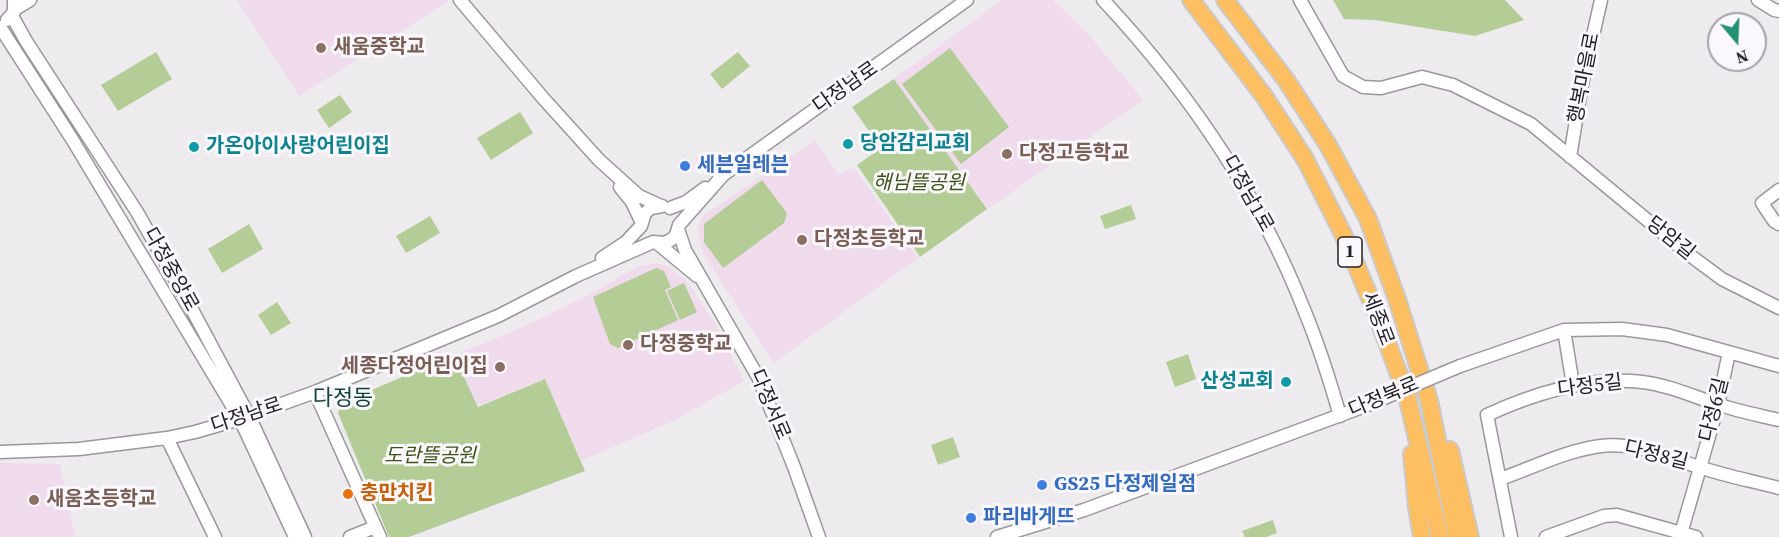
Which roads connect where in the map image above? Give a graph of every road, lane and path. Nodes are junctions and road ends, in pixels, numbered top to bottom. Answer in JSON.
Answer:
{"nodes":[{"id":1,"x":30,"y":0,"type":"edge"},
{"id":2,"x":460,"y":0,"type":"edge"},
{"id":3,"x":967,"y":0,"type":"edge"},
{"id":4,"x":1103,"y":0,"type":"edge"},
{"id":5,"x":1191,"y":0,"type":"edge"},
{"id":6,"x":1300,"y":0,"type":"edge"},
{"id":7,"x":1601,"y":0,"type":"edge"},
{"id":8,"x":1758,"y":0,"type":"edge"},
{"id":9,"x":1230,"y":4,"type":"edge"},
{"id":10,"x":14,"y":8,"type":"edge"},
{"id":11,"x":1779,"y":11,"type":"edge"},
{"id":12,"x":0,"y":22,"type":"edge"},
{"id":13,"x":0,"y":27,"type":"edge"},
{"id":14,"x":1570,"y":157,"type":"junction"},
{"id":15,"x":600,"y":160,"type":"junction"},
{"id":16,"x":724,"y":174,"type":"junction"},
{"id":17,"x":1779,"y":190,"type":"edge"},
{"id":18,"x":664,"y":207,"type":"junction"},
{"id":19,"x":641,"y":224,"type":"junction"},
{"id":20,"x":1779,"y":224,"type":"edge"},
{"id":21,"x":679,"y":227,"type":"junction"},
{"id":22,"x":656,"y":243,"type":"junction"},
{"id":23,"x":576,"y":276,"type":"junction"},
{"id":24,"x":702,"y":281,"type":"junction"},
{"id":25,"x":1397,"y":299,"type":"junction"},
{"id":26,"x":1779,"y":308,"type":"edge"},
{"id":27,"x":1564,"y":330,"type":"junction"},
{"id":28,"x":1729,"y":352,"type":"junction"},
{"id":29,"x":1779,"y":366,"type":"edge"},
{"id":30,"x":1573,"y":385,"type":"junction"},
{"id":31,"x":315,"y":392,"type":"junction"},
{"id":32,"x":1407,"y":396,"type":"junction"},
{"id":33,"x":1718,"y":405,"type":"junction"},
{"id":34,"x":1340,"y":416,"type":"junction"},
{"id":35,"x":245,"y":417,"type":"junction"},
{"id":36,"x":1779,"y":420,"type":"edge"},
{"id":37,"x":167,"y":438,"type":"junction"},
{"id":38,"x":0,"y":452,"type":"edge"},
{"id":39,"x":1700,"y":468,"type":"junction"},
{"id":40,"x":1500,"y":479,"type":"junction"},
{"id":41,"x":1779,"y":489,"type":"edge"},
{"id":42,"x":377,"y":532,"type":"edge"},
{"id":43,"x":1680,"y":535,"type":"edge"},
{"id":44,"x":215,"y":537,"type":"edge"},
{"id":45,"x":295,"y":537,"type":"edge"},
{"id":46,"x":305,"y":537,"type":"edge"},
{"id":47,"x":350,"y":537,"type":"edge"},
{"id":48,"x":819,"y":537,"type":"edge"},
{"id":49,"x":997,"y":537,"type":"edge"},
{"id":50,"x":1422,"y":537,"type":"edge"},
{"id":51,"x":1440,"y":537,"type":"edge"},
{"id":52,"x":1457,"y":537,"type":"edge"},
{"id":53,"x":1470,"y":537,"type":"edge"},
{"id":54,"x":1511,"y":537,"type":"edge"},
{"id":55,"x":1546,"y":537,"type":"edge"},
{"id":56,"x":1695,"y":537,"type":"edge"}],
"edges":[{"from":1,"to":10,"type":"street"},
{"from":2,"to":15,"type":"street"},
{"from":3,"to":16,"type":"street","name":"다정남로"},
{"from":4,"to":34,"type":"street","name":"다정남1로"},
{"from":5,"to":32,"type":"highway","name":"세종로","number":"1"},
{"from":6,"to":14,"type":"street","name":"당암길"},
{"from":7,"to":14,"type":"street","name":"행복마을로"},
{"from":8,"to":11,"type":"street"},
{"from":9,"to":25,"type":"highway","name":"세종로","number":"1"},
{"from":10,"to":12,"type":"street"},
{"from":10,"to":35,"type":"street","name":"다정중앙로"},
{"from":13,"to":35,"type":"street","name":"다정중앙로"},
{"from":14,"to":26,"type":"street","name":"당암길"},
{"from":15,"to":18,"type":"street"},
{"from":15,"to":19,"type":"street"},
{"from":16,"to":18,"type":"street"},
{"from":16,"to":21,"type":"street"},
{"from":17,"to":20,"type":"street"},
{"from":18,"to":19,"type":"street"},
{"from":18,"to":21,"type":"street"},
{"from":19,"to":22,"type":"street"},
{"from":19,"to":23,"type":"street"},
{"from":21,"to":22,"type":"street"},
{"from":21,"to":24,"type":"street","name":"다정서로"},
{"from":22,"to":23,"type":"street"},
{"from":22,"to":24,"type":"street"},
{"from":23,"to":31,"type":"street","name":"다정남로"},
{"from":24,"to":48,"type":"street","name":"다정서로"},
{"from":25,"to":52,"type":"highway","name":"세종로","number":"1"},
{"from":25,"to":53,"type":"highway"},
{"from":27,"to":28,"type":"street","name":"다정북로"},
{"from":27,"to":30,"type":"street"},
{"from":27,"to":34,"type":"street","name":"다정북로","bridge":true},
{"from":28,"to":29,"type":"street","name":"다정북로"},
{"from":28,"to":33,"type":"street","name":"다정6길"},
{"from":30,"to":33,"type":"street","name":"다정5길"},
{"from":30,"to":40,"type":"street","name":"다정5길"},
{"from":31,"to":35,"type":"street","name":"다정남로"},
{"from":31,"to":42,"type":"street"},
{"from":32,"to":50,"type":"highway"},
{"from":32,"to":51,"type":"highway","name":"세종로","number":"1"},
{"from":33,"to":36,"type":"street","name":"다정5길"},
{"from":33,"to":39,"type":"street","name":"다정6길"},
{"from":34,"to":49,"type":"street","name":"다정북로"},
{"from":35,"to":37,"type":"street","name":"다정남로"},
{"from":35,"to":45,"type":"street","name":"다정중앙로"},
{"from":35,"to":46,"type":"street","name":"다정중앙로"},
{"from":37,"to":38,"type":"street","name":"다정남로"},
{"from":37,"to":44,"type":"street"},
{"from":39,"to":40,"type":"street","name":"다정8길"},
{"from":39,"to":41,"type":"street","name":"다정8길"},
{"from":39,"to":43,"type":"street","name":"다정6길"},
{"from":40,"to":54,"type":"street","name":"다정5길"},
{"from":42,"to":47,"type":"street"},
{"from":43,"to":55,"type":"street"},
{"from":43,"to":56,"type":"street"}]}
